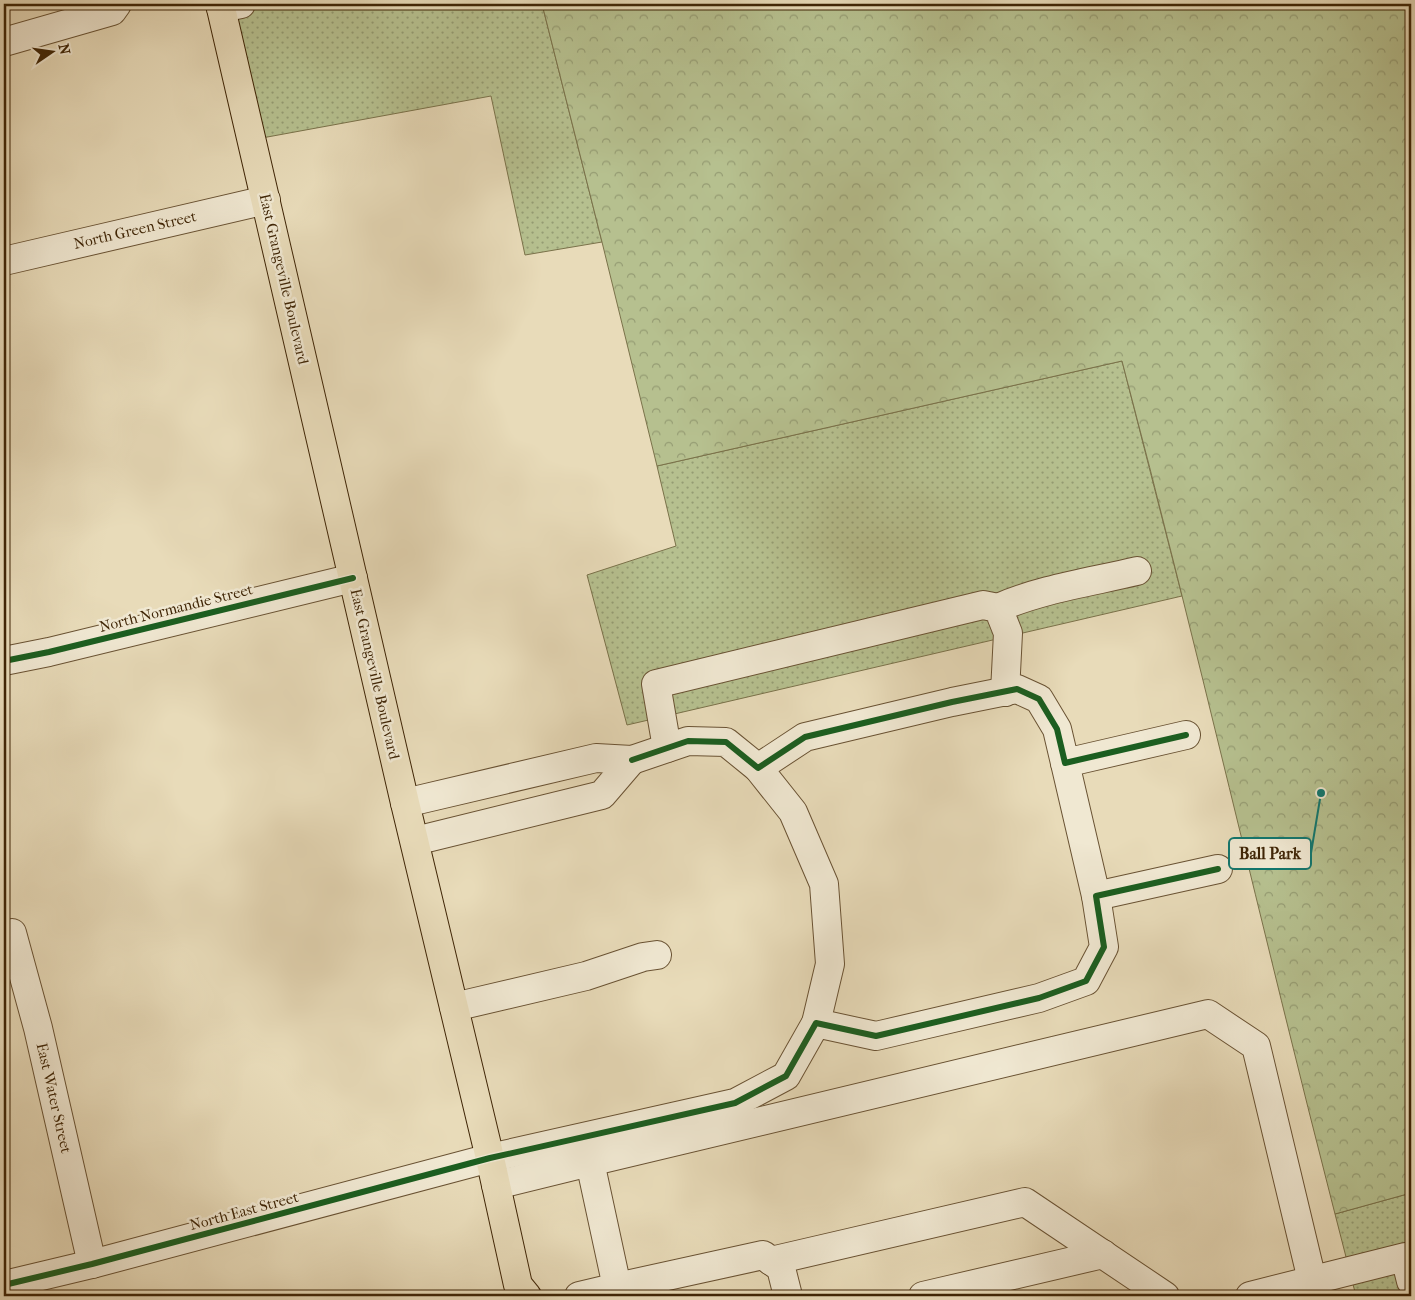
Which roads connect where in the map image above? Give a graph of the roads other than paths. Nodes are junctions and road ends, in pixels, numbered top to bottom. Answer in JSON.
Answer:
{"nodes":[{"id":1,"x":117,"y":4,"type":"edge"},
{"id":2,"x":227,"y":5,"type":"edge"},
{"id":3,"x":4,"y":42,"type":"edge"},
{"id":4,"x":266,"y":200,"type":"junction"},
{"id":5,"x":4,"y":260,"type":"edge"},
{"id":6,"x":1136,"y":571,"type":"dead end"},
{"id":7,"x":353,"y":578,"type":"junction"},
{"id":8,"x":998,"y":608,"type":"junction"},
{"id":9,"x":4,"y":661,"type":"edge"},
{"id":10,"x":1006,"y":692,"type":"junction"},
{"id":11,"x":1186,"y":735,"type":"dead end"},
{"id":12,"x":667,"y":748,"type":"junction"},
{"id":13,"x":632,"y":760,"type":"junction"},
{"id":14,"x":1065,"y":763,"type":"junction"},
{"id":15,"x":758,"y":768,"type":"junction"},
{"id":16,"x":544,"y":770,"type":"junction"},
{"id":17,"x":406,"y":803,"type":"junction"},
{"id":18,"x":552,"y":808,"type":"junction"},
{"id":19,"x":415,"y":841,"type":"junction"},
{"id":20,"x":1218,"y":868,"type":"dead end"},
{"id":21,"x":1096,"y":896,"type":"junction"},
{"id":22,"x":12,"y":933,"type":"dead end"},
{"id":23,"x":657,"y":955,"type":"dead end"},
{"id":24,"x":454,"y":1007,"type":"junction"},
{"id":25,"x":816,"y":1023,"type":"junction"},
{"id":26,"x":490,"y":1158,"type":"junction"},
{"id":27,"x":590,"y":1162,"type":"junction"},
{"id":28,"x":496,"y":1185,"type":"junction"},
{"id":29,"x":1103,"y":1254,"type":"junction"},
{"id":30,"x":771,"y":1261,"type":"junction"},
{"id":31,"x":92,"y":1264,"type":"junction"},
{"id":32,"x":1409,"y":1264,"type":"edge"},
{"id":33,"x":1312,"y":1280,"type":"junction"},
{"id":34,"x":4,"y":1285,"type":"edge"},
{"id":35,"x":626,"y":1289,"type":"edge"},
{"id":36,"x":520,"y":1293,"type":"edge"},
{"id":37,"x":578,"y":1296,"type":"edge"},
{"id":38,"x":788,"y":1296,"type":"edge"},
{"id":39,"x":924,"y":1296,"type":"edge"},
{"id":40,"x":1164,"y":1296,"type":"edge"},
{"id":41,"x":1250,"y":1296,"type":"edge"}],
"edges":[{"from":1,"to":3,"type":"street"},
{"from":2,"to":4,"type":"main road","name":"East Grangeville Boulevard"},
{"from":4,"to":5,"type":"street","name":"North Green Street"},
{"from":4,"to":7,"type":"main road","name":"East Grangeville Boulevard"},
{"from":6,"to":8,"type":"street"},
{"from":7,"to":9,"type":"street","name":"North Normandie Street"},
{"from":7,"to":17,"type":"main road","name":"East Grangeville Boulevard"},
{"from":8,"to":10,"type":"street"},
{"from":8,"to":12,"type":"street"},
{"from":10,"to":14,"type":"street"},
{"from":10,"to":15,"type":"street"},
{"from":11,"to":14,"type":"street"},
{"from":12,"to":13,"type":"street","name":"North East Street"},
{"from":12,"to":15,"type":"street","name":"North East Street"},
{"from":13,"to":16,"type":"street"},
{"from":13,"to":18,"type":"street"},
{"from":14,"to":21,"type":"street"},
{"from":15,"to":25,"type":"street","name":"North East Street"},
{"from":16,"to":17,"type":"street"},
{"from":16,"to":18,"type":"street"},
{"from":17,"to":19,"type":"main road","name":"East Grangeville Boulevard"},
{"from":18,"to":19,"type":"street"},
{"from":19,"to":24,"type":"main road","name":"East Grangeville Boulevard"},
{"from":20,"to":21,"type":"street"},
{"from":21,"to":25,"type":"street"},
{"from":22,"to":31,"type":"street","name":"East Water Street"},
{"from":23,"to":24,"type":"street"},
{"from":24,"to":26,"type":"main road","name":"East Grangeville Boulevard"},
{"from":25,"to":26,"type":"street","name":"North East Street"},
{"from":26,"to":28,"type":"main road","name":"East Grangeville Boulevard"},
{"from":26,"to":31,"type":"street","name":"North East Street"},
{"from":27,"to":28,"type":"street"},
{"from":27,"to":33,"type":"street"},
{"from":27,"to":35,"type":"street"},
{"from":28,"to":36,"type":"main road","name":"East Grangeville Boulevard"},
{"from":29,"to":30,"type":"street"},
{"from":29,"to":39,"type":"street"},
{"from":29,"to":40,"type":"street"},
{"from":30,"to":35,"type":"street"},
{"from":30,"to":38,"type":"street"},
{"from":31,"to":34,"type":"street","name":"North East Street"},
{"from":32,"to":33,"type":"street"},
{"from":33,"to":41,"type":"street"},
{"from":35,"to":37,"type":"street"}]}
